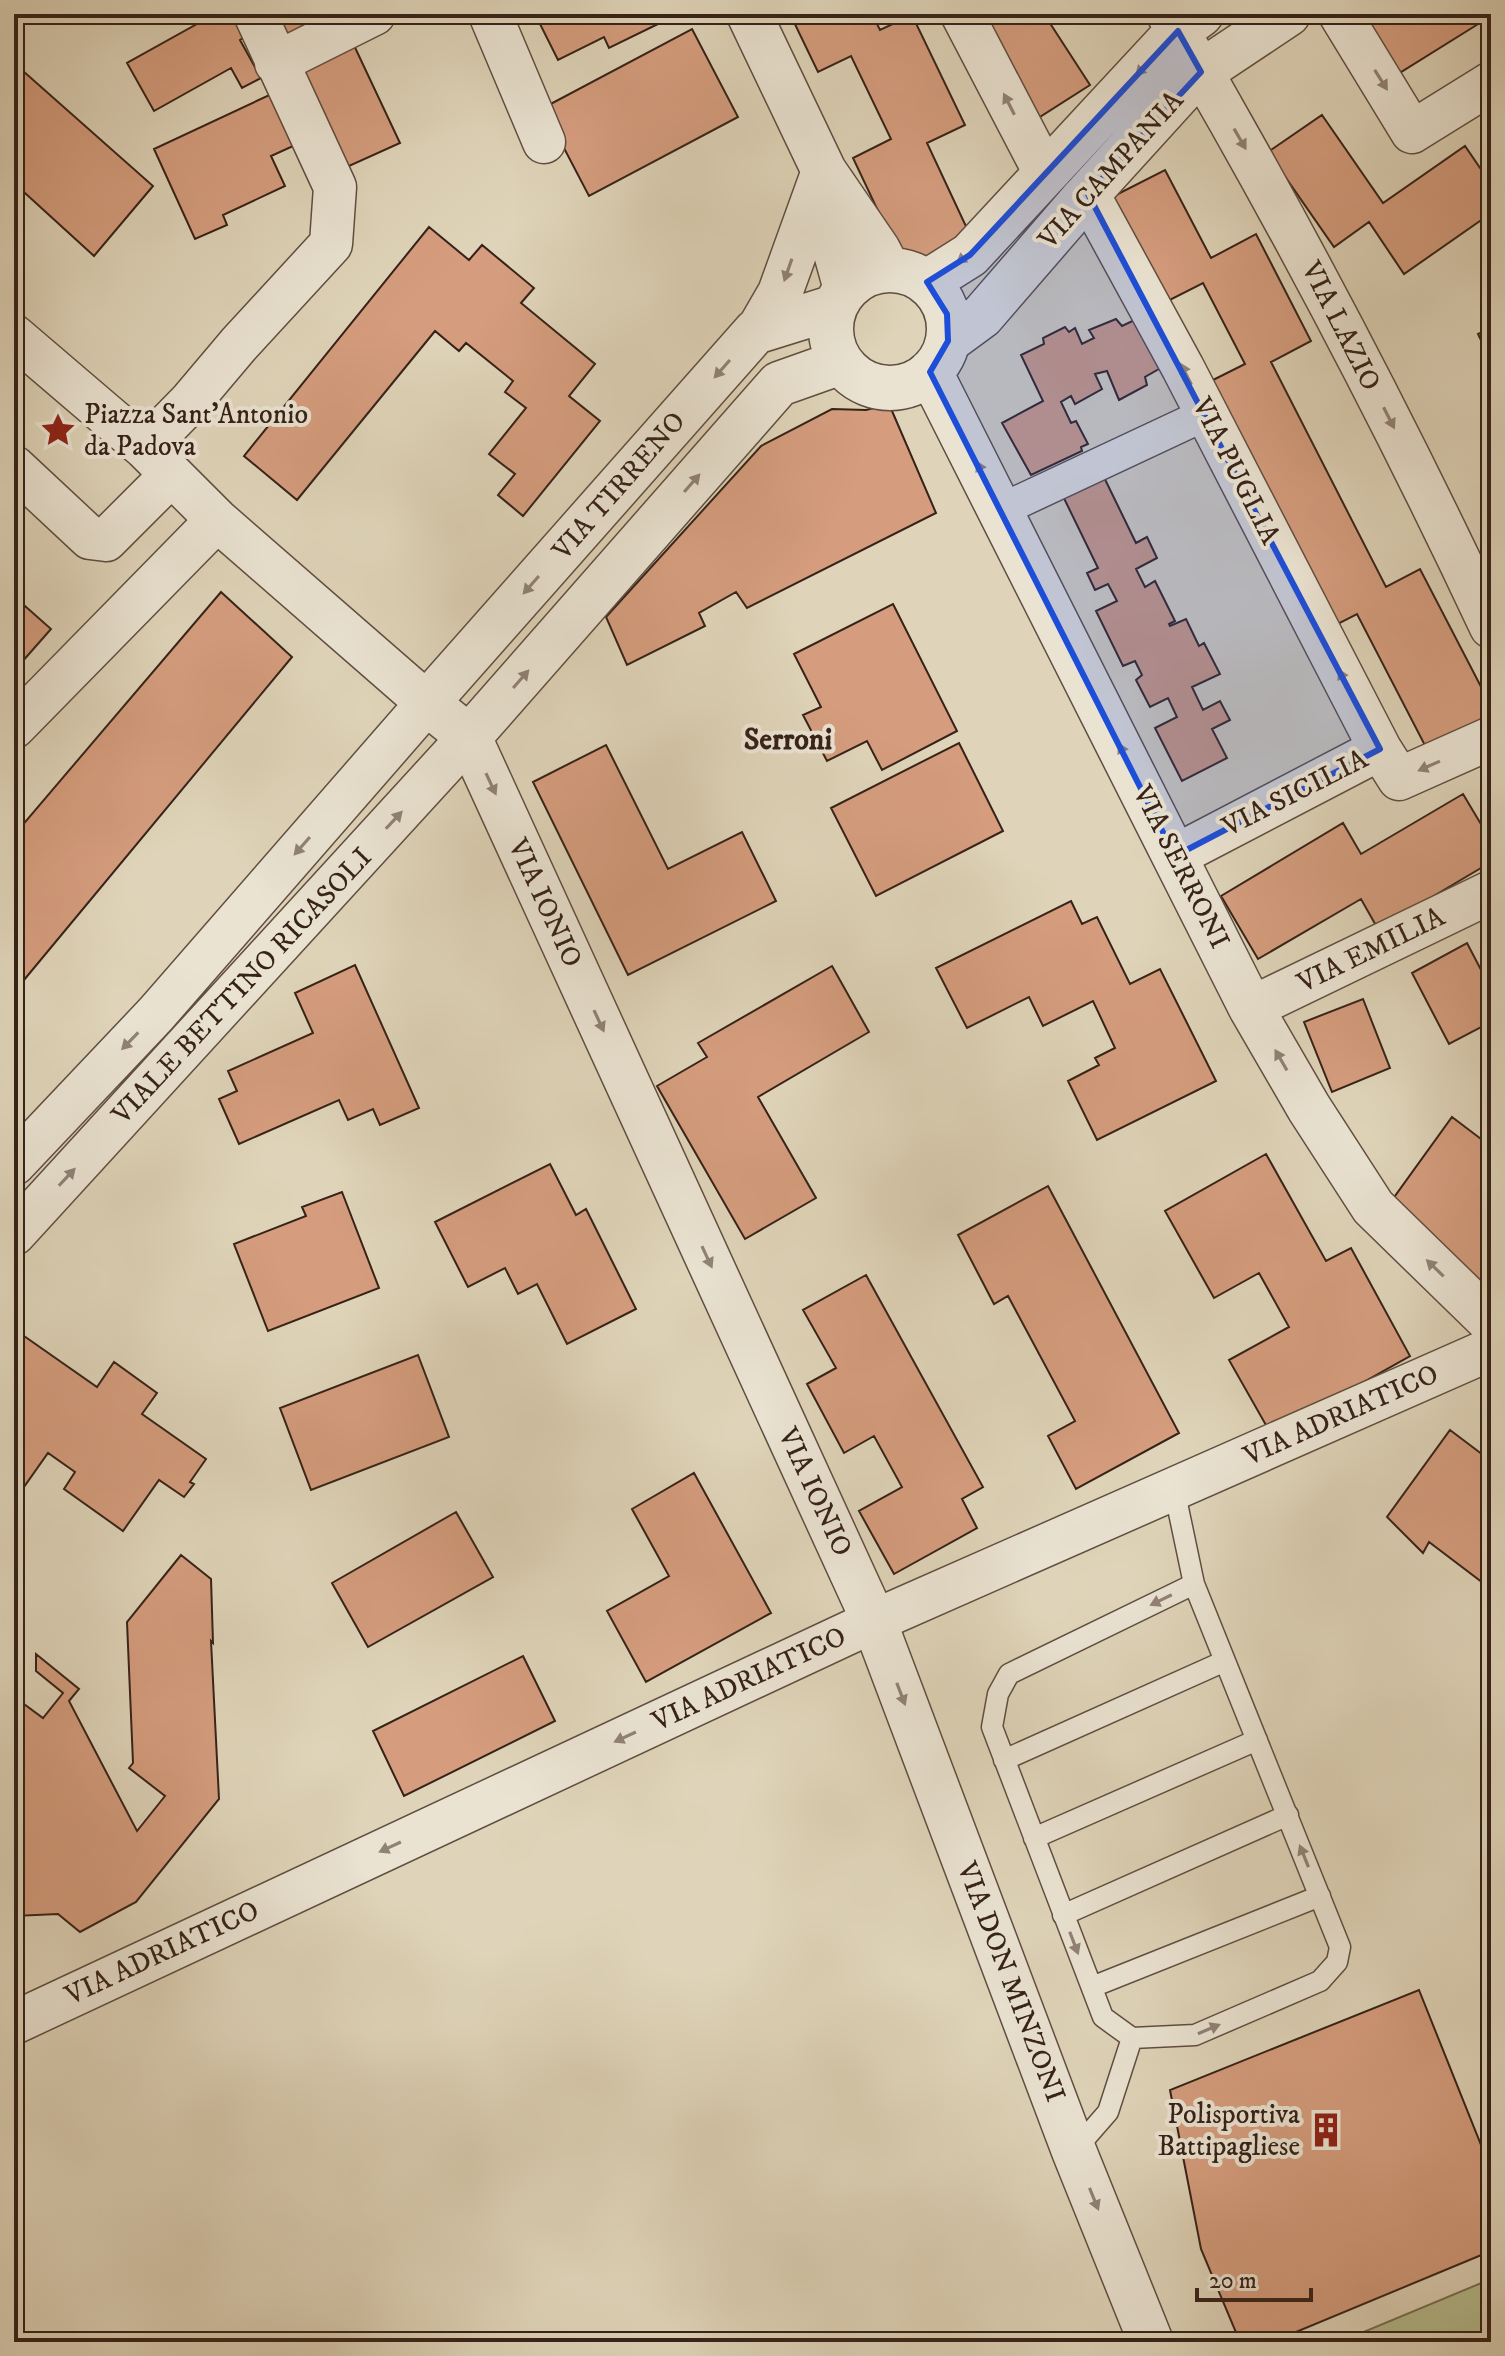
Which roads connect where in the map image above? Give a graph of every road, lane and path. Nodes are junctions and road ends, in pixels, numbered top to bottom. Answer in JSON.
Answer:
{"nodes":[{"id":1,"x":255,"y":14,"type":"edge"},
{"id":2,"x":374,"y":14,"type":"edge"},
{"id":3,"x":490,"y":14,"type":"edge"},
{"id":4,"x":749,"y":14,"type":"edge"},
{"id":5,"x":962,"y":14,"type":"edge"},
{"id":6,"x":1288,"y":14,"type":"edge"},
{"id":7,"x":1340,"y":14,"type":"edge"},
{"id":8,"x":1183,"y":20,"type":"edge"},
{"id":9,"x":276,"y":63,"type":"junction"},
{"id":10,"x":1201,"y":72,"type":"junction"},
{"id":11,"x":1491,"y":83,"type":"edge"},
{"id":12,"x":544,"y":142,"type":"dead end"},
{"id":13,"x":824,"y":171,"type":"junction"},
{"id":14,"x":1045,"y":173,"type":"junction"},
{"id":15,"x":1088,"y":194,"type":"junction"},
{"id":16,"x":908,"y":276,"type":"junction"},
{"id":17,"x":840,"y":298,"type":"junction"},
{"id":18,"x":758,"y":331,"type":"junction"},
{"id":19,"x":17,"y":344,"type":"edge"},
{"id":20,"x":939,"y":356,"type":"junction"},
{"id":21,"x":841,"y":362,"type":"junction"},
{"id":22,"x":1206,"y":414,"type":"junction"},
{"id":23,"x":158,"y":462,"type":"junction"},
{"id":24,"x":14,"y":467,"type":"edge"},
{"id":25,"x":1001,"y":510,"type":"junction"},
{"id":26,"x":217,"y":520,"type":"junction"},
{"id":27,"x":1491,"y":627,"type":"edge"},
{"id":28,"x":427,"y":703,"type":"junction"},
{"id":29,"x":14,"y":727,"type":"edge"},
{"id":30,"x":469,"y":737,"type":"junction"},
{"id":31,"x":1491,"y":738,"type":"edge"},
{"id":32,"x":1380,"y":749,"type":"junction"},
{"id":33,"x":1175,"y":856,"type":"junction"},
{"id":34,"x":1491,"y":892,"type":"edge"},
{"id":35,"x":1251,"y":1008,"type":"junction"},
{"id":36,"x":14,"y":1164,"type":"edge"},
{"id":37,"x":14,"y":1234,"type":"edge"},
{"id":38,"x":1491,"y":1322,"type":"edge"},
{"id":39,"x":1491,"y":1349,"type":"edge"},
{"id":40,"x":1174,"y":1489,"type":"junction"},
{"id":41,"x":1194,"y":1584,"type":"junction"},
{"id":42,"x":874,"y":1621,"type":"junction"},
{"id":43,"x":1225,"y":1661,"type":"junction"},
{"id":44,"x":1257,"y":1740,"type":"junction"},
{"id":45,"x":1004,"y":1760,"type":"junction"},
{"id":46,"x":1288,"y":1815,"type":"junction"},
{"id":47,"x":1034,"y":1838,"type":"junction"},
{"id":48,"x":1320,"y":1896,"type":"junction"},
{"id":49,"x":1063,"y":1915,"type":"junction"},
{"id":50,"x":1092,"y":1987,"type":"junction"},
{"id":51,"x":14,"y":2023,"type":"edge"},
{"id":52,"x":1132,"y":2038,"type":"junction"},
{"id":53,"x":1074,"y":2151,"type":"junction"},
{"id":54,"x":1151,"y":2342,"type":"edge"}],
"edges":[{"from":1,"to":9,"type":"street"},
{"from":2,"to":9,"type":"street"},
{"from":3,"to":12,"type":"street"},
{"from":4,"to":13,"type":"street"},
{"from":14,"to":5,"type":"street","one_way":true},
{"from":6,"to":10,"type":"street","name":"VIA CAMPANIA"},
{"from":7,"to":11,"type":"street","one_way":true},
{"from":8,"to":10,"type":"street","name":"VIA LAZIO"},
{"from":8,"to":14,"type":"street","name":"VIA CAMPANIA","one_way":true},
{"from":9,"to":23,"type":"street"},
{"from":10,"to":15,"type":"street","name":"VIA CAMPANIA"},
{"from":10,"to":27,"type":"street","name":"VIA LAZIO","one_way":true},
{"from":13,"to":16,"type":"street"},
{"from":13,"to":17,"type":"street"},
{"from":13,"to":18,"type":"street","one_way":true},
{"from":14,"to":16,"type":"street","name":"VIA CAMPANIA","one_way":true},
{"from":15,"to":20,"type":"street","name":"VIA CAMPANIA"},
{"from":22,"to":15,"type":"street","name":"VIA PUGLIA","one_way":true},
{"from":16,"to":17,"type":"street"},
{"from":16,"to":20,"type":"street"},
{"from":17,"to":18,"type":"street","name":"VIA TIRRENO"},
{"from":17,"to":21,"type":"street"},
{"from":18,"to":28,"type":"street","name":"VIA TIRRENO","one_way":true},
{"from":19,"to":23,"type":"street","name":"VIA IONIO"},
{"from":20,"to":21,"type":"street"},
{"from":25,"to":20,"type":"street","name":"VIA SERRONI","one_way":true},
{"from":30,"to":21,"type":"street","name":"VIA TIRRENO","one_way":true},
{"from":22,"to":25,"type":"street"},
{"from":32,"to":22,"type":"street","name":"VIA PUGLIA","one_way":true},
{"from":23,"to":24,"type":"street"},
{"from":23,"to":26,"type":"street","name":"VIA IONIO"},
{"from":33,"to":25,"type":"street","name":"VIA SERRONI","one_way":true},
{"from":26,"to":28,"type":"street","name":"VIA IONIO"},
{"from":26,"to":29,"type":"street"},
{"from":28,"to":30,"type":"street","name":"VIA IONIO"},
{"from":28,"to":36,"type":"street","name":"VIALE BETTINO RICASOLI","one_way":true},
{"from":37,"to":30,"type":"street","name":"VIALE BETTINO RICASOLI","one_way":true},
{"from":30,"to":42,"type":"street","name":"VIA IONIO","one_way":true},
{"from":31,"to":32,"type":"street","name":"VIA SICILIA","one_way":true},
{"from":32,"to":33,"type":"street","name":"VIA SICILIA"},
{"from":33,"to":35,"type":"street","name":"VIA SERRONI"},
{"from":34,"to":35,"type":"street","name":"VIA EMILIA"},
{"from":38,"to":35,"type":"street","name":"VIA SERRONI","one_way":true},
{"from":39,"to":40,"type":"street","name":"VIA ADRIATICO"},
{"from":40,"to":41,"type":"lane"},
{"from":40,"to":42,"type":"street","name":"VIA ADRIATICO"},
{"from":41,"to":43,"type":"lane"},
{"from":41,"to":45,"type":"lane","one_way":true},
{"from":42,"to":51,"type":"street","name":"VIA ADRIATICO","one_way":true},
{"from":42,"to":53,"type":"street","name":"VIA DON MINZONI","one_way":true},
{"from":43,"to":44,"type":"lane"},
{"from":43,"to":45,"type":"lane"},
{"from":44,"to":46,"type":"lane"},
{"from":44,"to":47,"type":"lane"},
{"from":45,"to":47,"type":"lane"},
{"from":48,"to":46,"type":"lane","one_way":true},
{"from":46,"to":49,"type":"lane"},
{"from":47,"to":49,"type":"lane"},
{"from":48,"to":50,"type":"lane"},
{"from":52,"to":48,"type":"lane","one_way":true},
{"from":49,"to":50,"type":"lane","one_way":true},
{"from":50,"to":52,"type":"lane"},
{"from":52,"to":53,"type":"lane"},
{"from":53,"to":54,"type":"street","name":"VIA DON MINZONI","one_way":true}]}
